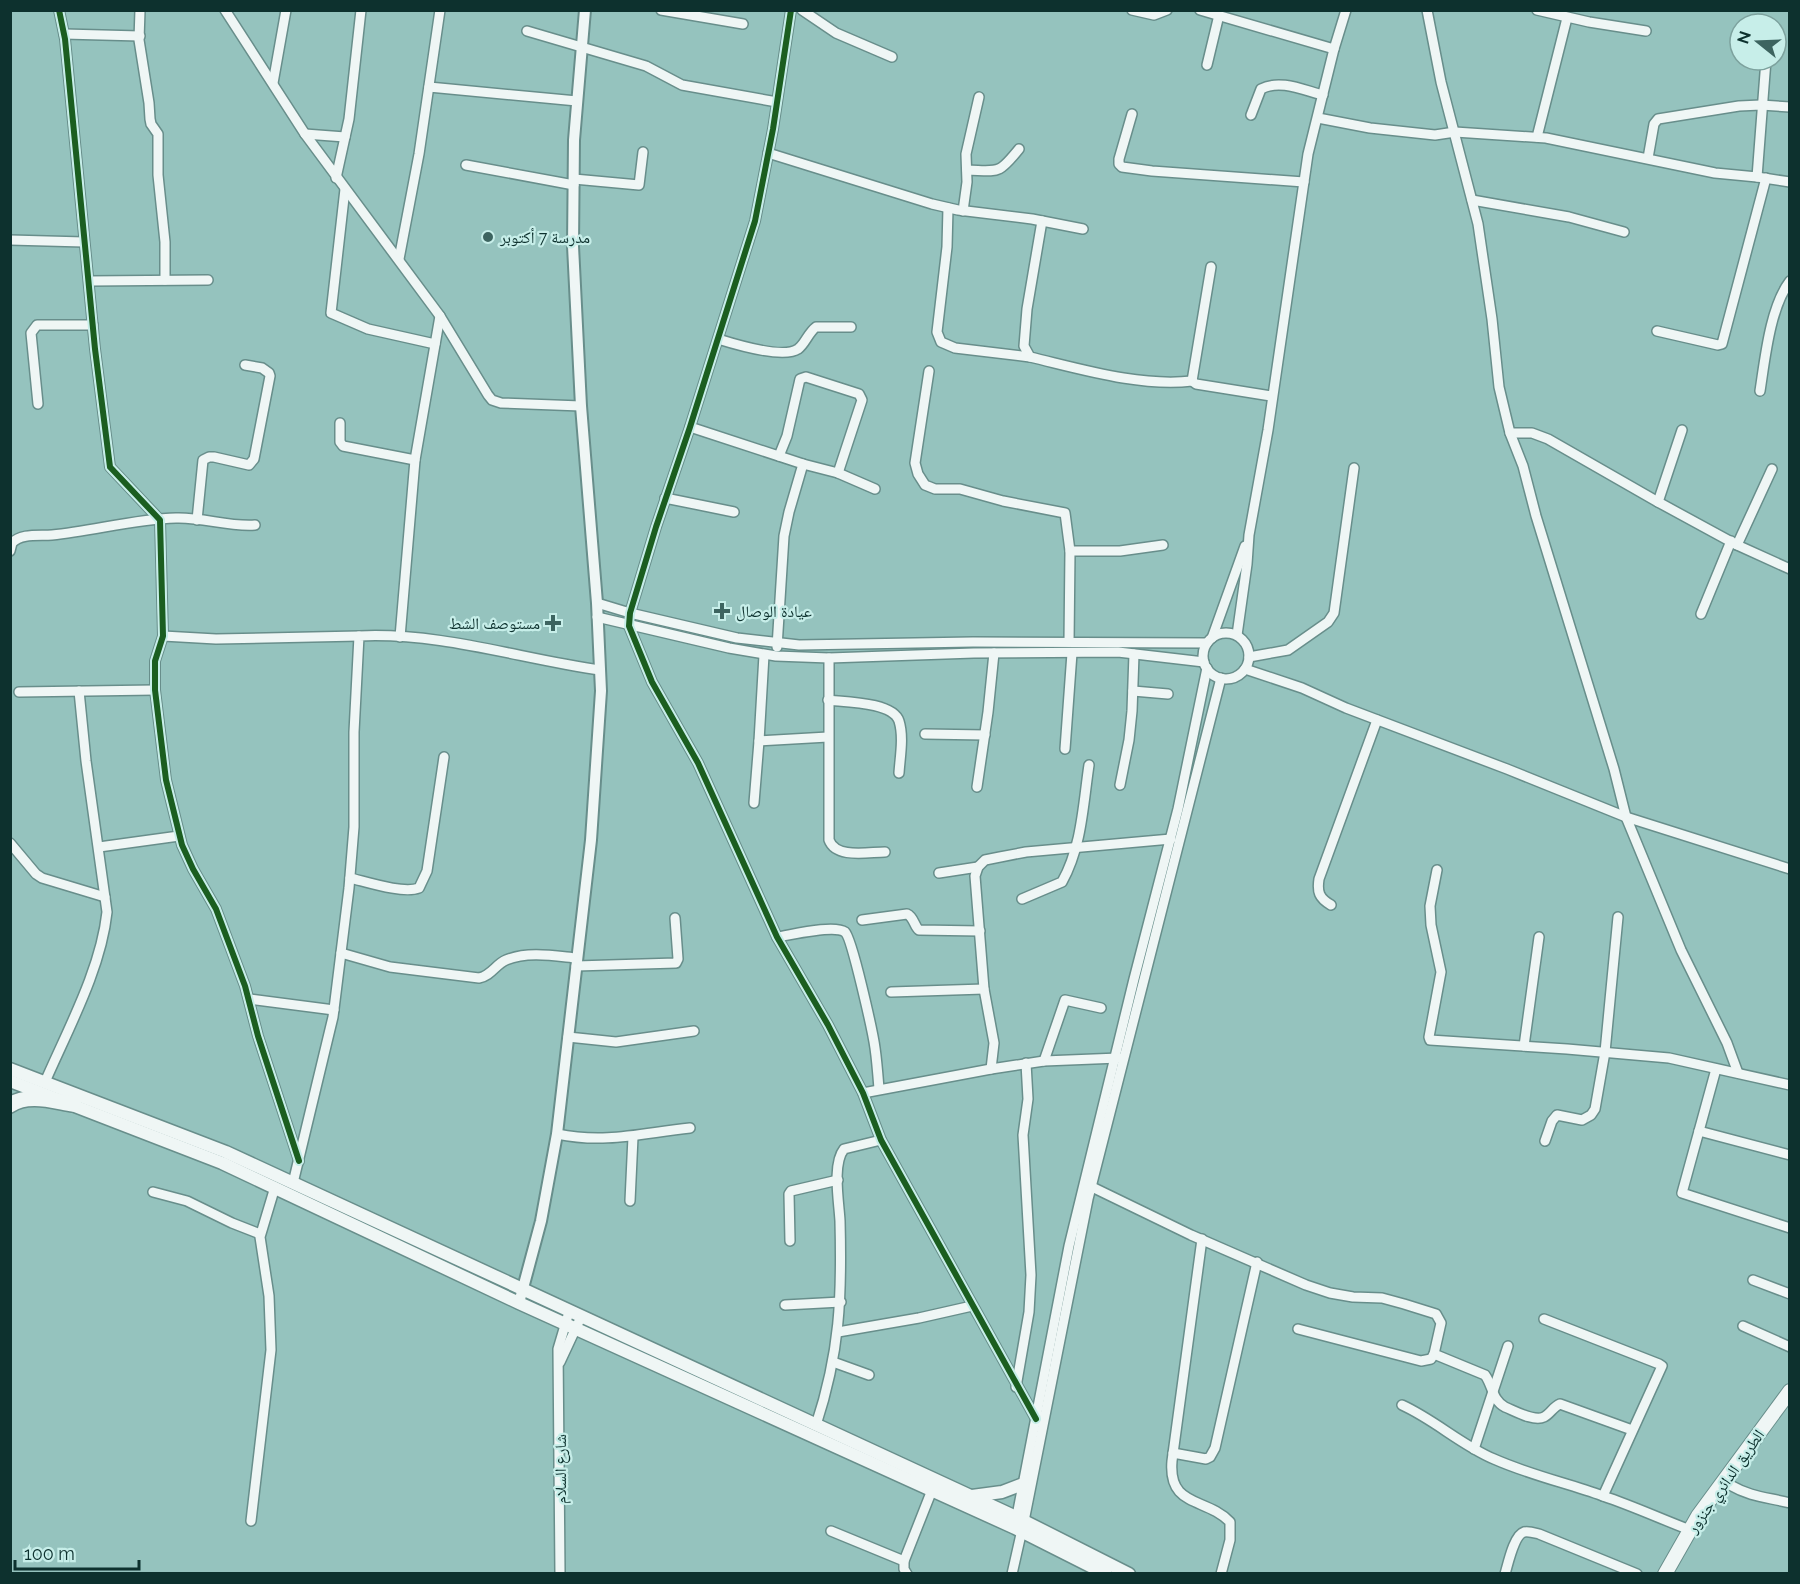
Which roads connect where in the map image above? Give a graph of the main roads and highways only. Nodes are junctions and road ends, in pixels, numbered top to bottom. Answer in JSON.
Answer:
{"nodes":[{"id":1,"x":10,"y":1069,"type":"edge"},
{"id":2,"x":10,"y":1081,"type":"edge"},
{"id":3,"x":74,"y":1104,"type":"junction"},
{"id":4,"x":10,"y":1105,"type":"edge"},
{"id":5,"x":522,"y":1297,"type":"junction"},
{"id":6,"x":579,"y":1323,"type":"junction"},
{"id":7,"x":1790,"y":1391,"type":"edge"},
{"id":8,"x":1790,"y":1405,"type":"edge"},
{"id":9,"x":1023,"y":1484,"type":"road end"},
{"id":10,"x":971,"y":1496,"type":"junction"},
{"id":11,"x":1019,"y":1528,"type":"junction"},
{"id":12,"x":1089,"y":1569,"type":"edge"},
{"id":13,"x":1106,"y":1574,"type":"edge"},
{"id":14,"x":1130,"y":1574,"type":"edge"},
{"id":15,"x":1665,"y":1574,"type":"edge"},
{"id":16,"x":1674,"y":1574,"type":"edge"}],
"edges":[{"from":1,"to":5,"type":"main road"},
{"from":2,"to":3,"type":"main road"},
{"from":3,"to":4,"type":"highway"},
{"from":3,"to":5,"type":"main road"},
{"from":5,"to":6,"type":"main road"},
{"from":6,"to":10,"type":"main road"},
{"from":6,"to":11,"type":"main road"},
{"from":7,"to":15,"type":"main road","name":"الطريق الدائري جنزور"},
{"from":8,"to":16,"type":"main road","name":"الطريق الدائري جنزور"},
{"from":9,"to":10,"type":"main road"},
{"from":10,"to":11,"type":"main road"},
{"from":11,"to":12,"type":"main road"},
{"from":11,"to":14,"type":"main road"},
{"from":12,"to":13,"type":"main road"}]}
